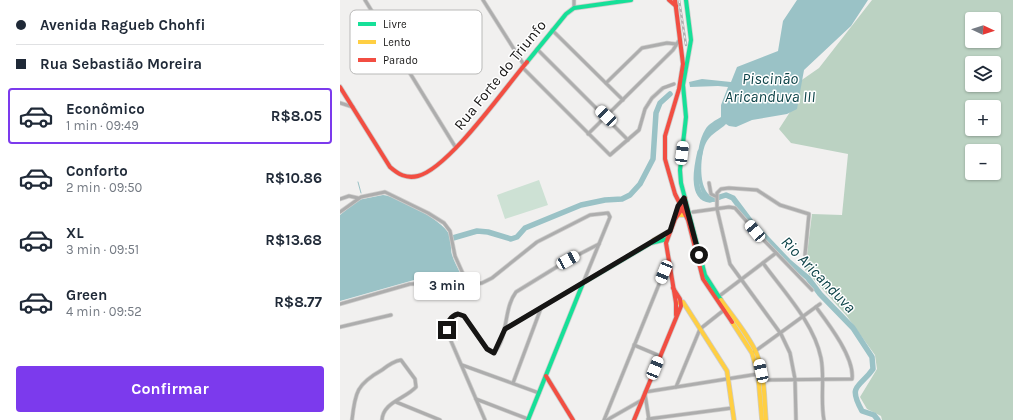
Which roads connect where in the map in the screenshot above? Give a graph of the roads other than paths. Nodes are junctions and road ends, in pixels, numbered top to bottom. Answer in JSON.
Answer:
{"nodes":[{"id":1,"x":365,"y":0,"type":"edge"},
{"id":2,"x":483,"y":0,"type":"edge"},
{"id":3,"x":574,"y":0,"type":"edge"},
{"id":4,"x":632,"y":0,"type":"edge"},
{"id":5,"x":669,"y":0,"type":"edge"},
{"id":6,"x":675,"y":0,"type":"edge"},
{"id":7,"x":683,"y":0,"type":"edge"},
{"id":8,"x":686,"y":0,"type":"edge"},
{"id":9,"x":676,"y":6,"type":"junction"},
{"id":10,"x":574,"y":8,"type":"junction"},
{"id":11,"x":371,"y":10,"type":"edge"},
{"id":12,"x":552,"y":30,"type":"junction"},
{"id":13,"x":690,"y":36,"type":"junction"},
{"id":14,"x":691,"y":43,"type":"junction"},
{"id":15,"x":679,"y":44,"type":"junction"},
{"id":16,"x":537,"y":49,"type":"junction"},
{"id":17,"x":673,"y":50,"type":"junction"},
{"id":18,"x":682,"y":57,"type":"junction"},
{"id":19,"x":523,"y":66,"type":"junction"},
{"id":20,"x":410,"y":74,"type":"edge"},
{"id":21,"x":606,"y":83,"type":"junction"},
{"id":22,"x":674,"y":84,"type":"dead end"},
{"id":23,"x":340,"y":87,"type":"edge"},
{"id":24,"x":623,"y":100,"type":"junction"},
{"id":25,"x":340,"y":103,"type":"edge"},
{"id":26,"x":352,"y":107,"type":"junction"},
{"id":27,"x":606,"y":116,"type":"junction"},
{"id":28,"x":588,"y":134,"type":"junction"},
{"id":29,"x":628,"y":140,"type":"junction"},
{"id":30,"x":456,"y":148,"type":"junction"},
{"id":31,"x":709,"y":183,"type":"dead end"},
{"id":32,"x":361,"y":197,"type":"junction"},
{"id":33,"x":715,"y":197,"type":"junction"},
{"id":34,"x":684,"y":198,"type":"junction"},
{"id":35,"x":340,"y":199,"type":"edge"},
{"id":36,"x":686,"y":203,"type":"junction"},
{"id":37,"x":681,"y":204,"type":"junction"},
{"id":38,"x":717,"y":209,"type":"junction"},
{"id":39,"x":340,"y":212,"type":"edge"},
{"id":40,"x":693,"y":212,"type":"dead end"},
{"id":41,"x":678,"y":215,"type":"junction"},
{"id":42,"x":686,"y":215,"type":"junction"},
{"id":43,"x":675,"y":219,"type":"junction"},
{"id":44,"x":670,"y":231,"type":"junction"},
{"id":45,"x":667,"y":239,"type":"junction"},
{"id":46,"x":651,"y":243,"type":"junction"},
{"id":47,"x":599,"y":244,"type":"junction"},
{"id":48,"x":776,"y":253,"type":"junction"},
{"id":49,"x":805,"y":255,"type":"dead end"},
{"id":50,"x":763,"y":263,"type":"junction"},
{"id":51,"x":668,"y":266,"type":"junction"},
{"id":52,"x":740,"y":280,"type":"junction"},
{"id":53,"x":583,"y":284,"type":"junction"},
{"id":54,"x":468,"y":286,"type":"junction"},
{"id":55,"x":673,"y":288,"type":"junction"},
{"id":56,"x":812,"y":290,"type":"dead end"},
{"id":57,"x":718,"y":297,"type":"junction"},
{"id":58,"x":676,"y":302,"type":"junction"},
{"id":59,"x":681,"y":302,"type":"junction"},
{"id":60,"x":340,"y":304,"type":"edge"},
{"id":61,"x":820,"y":304,"type":"dead end"},
{"id":62,"x":816,"y":307,"type":"junction"},
{"id":63,"x":541,"y":308,"type":"junction"},
{"id":64,"x":724,"y":310,"type":"junction"},
{"id":65,"x":392,"y":315,"type":"dead end"},
{"id":66,"x":802,"y":318,"type":"junction"},
{"id":67,"x":675,"y":319,"type":"junction"},
{"id":68,"x":340,"y":327,"type":"edge"},
{"id":69,"x":505,"y":329,"type":"junction"},
{"id":70,"x":700,"y":329,"type":"junction"},
{"id":71,"x":781,"y":334,"type":"junction"},
{"id":72,"x":634,"y":344,"type":"junction"},
{"id":73,"x":754,"y":352,"type":"junction"},
{"id":74,"x":660,"y":356,"type":"junction"},
{"id":75,"x":461,"y":365,"type":"junction"},
{"id":76,"x":758,"y":374,"type":"junction"},
{"id":77,"x":546,"y":376,"type":"junction"},
{"id":78,"x":730,"y":379,"type":"junction"},
{"id":79,"x":795,"y":379,"type":"junction"},
{"id":80,"x":822,"y":379,"type":"junction"},
{"id":81,"x":762,"y":380,"type":"junction"},
{"id":82,"x":513,"y":383,"type":"junction"},
{"id":83,"x":676,"y":387,"type":"junction"},
{"id":84,"x":539,"y":393,"type":"junction"},
{"id":85,"x":645,"y":393,"type":"junction"},
{"id":86,"x":476,"y":399,"type":"junction"},
{"id":87,"x":396,"y":402,"type":"junction"},
{"id":88,"x":641,"y":402,"type":"junction"},
{"id":89,"x":732,"y":408,"type":"junction"},
{"id":90,"x":648,"y":411,"type":"junction"},
{"id":91,"x":352,"y":419,"type":"edge"},
{"id":92,"x":649,"y":419,"type":"edge"},
{"id":93,"x":347,"y":420,"type":"edge"},
{"id":94,"x":382,"y":420,"type":"edge"},
{"id":95,"x":440,"y":420,"type":"edge"},
{"id":96,"x":485,"y":420,"type":"edge"},
{"id":97,"x":528,"y":420,"type":"edge"},
{"id":98,"x":573,"y":420,"type":"edge"},
{"id":99,"x":604,"y":420,"type":"edge"},
{"id":100,"x":607,"y":420,"type":"edge"},
{"id":101,"x":634,"y":420,"type":"edge"},
{"id":102,"x":734,"y":420,"type":"edge"},
{"id":103,"x":762,"y":420,"type":"edge"},
{"id":104,"x":766,"y":420,"type":"edge"},
{"id":105,"x":796,"y":420,"type":"edge"},
{"id":106,"x":824,"y":420,"type":"edge"}],
"edges":[{"from":1,"to":11,"type":"street"},
{"from":2,"to":19,"type":"street"},
{"from":3,"to":10,"type":"street"},
{"from":4,"to":10,"type":"street"},
{"from":5,"to":9,"type":"street"},
{"from":6,"to":9,"type":"street"},
{"from":7,"to":13,"type":"street"},
{"from":8,"to":13,"type":"street"},
{"from":9,"to":15,"type":"street"},
{"from":10,"to":12,"type":"street","name":"Rua Forte do Triunfo"},
{"from":12,"to":16,"type":"street","name":"Rua Forte do Triunfo"},
{"from":12,"to":21,"type":"street"},
{"from":13,"to":14,"type":"street"},
{"from":14,"to":15,"type":"street"},
{"from":14,"to":34,"type":"street"},
{"from":15,"to":17,"type":"street"},
{"from":15,"to":18,"type":"street"},
{"from":15,"to":21,"type":"street"},
{"from":16,"to":19,"type":"street","name":"Rua Forte do Triunfo"},
{"from":16,"to":27,"type":"street"},
{"from":17,"to":18,"type":"street"},
{"from":17,"to":24,"type":"street"},
{"from":18,"to":37,"type":"street"},
{"from":19,"to":28,"type":"street"},
{"from":19,"to":30,"type":"street","name":"Rua Forte do Triunfo"},
{"from":20,"to":30,"type":"street"},
{"from":21,"to":24,"type":"street"},
{"from":22,"to":29,"type":"street"},
{"from":23,"to":26,"type":"street","name":"Rua Forte do Triunfo"},
{"from":24,"to":27,"type":"street"},
{"from":25,"to":26,"type":"street"},
{"from":26,"to":30,"type":"street","name":"Rua Forte do Triunfo"},
{"from":27,"to":28,"type":"street"},
{"from":27,"to":29,"type":"street"},
{"from":28,"to":29,"type":"street"},
{"from":31,"to":33,"type":"street"},
{"from":32,"to":35,"type":"street"},
{"from":32,"to":39,"type":"street"},
{"from":32,"to":54,"type":"street"},
{"from":33,"to":38,"type":"street"},
{"from":33,"to":49,"type":"street"},
{"from":34,"to":36,"type":"street"},
{"from":34,"to":37,"type":"street"},
{"from":36,"to":37,"type":"street"},
{"from":36,"to":57,"type":"street"},
{"from":37,"to":41,"type":"street"},
{"from":37,"to":42,"type":"street"},
{"from":37,"to":43,"type":"street"},
{"from":38,"to":40,"type":"street"},
{"from":38,"to":48,"type":"street"},
{"from":38,"to":52,"type":"street"},
{"from":41,"to":42,"type":"street"},
{"from":41,"to":43,"type":"street"},
{"from":42,"to":64,"type":"street"},
{"from":43,"to":44,"type":"street"},
{"from":44,"to":45,"type":"street"},
{"from":44,"to":46,"type":"street"},
{"from":45,"to":46,"type":"street"},
{"from":45,"to":51,"type":"street"},
{"from":46,"to":53,"type":"street"},
{"from":47,"to":53,"type":"street"},
{"from":47,"to":54,"type":"street"},
{"from":47,"to":69,"type":"street"},
{"from":48,"to":50,"type":"street"},
{"from":48,"to":56,"type":"street"},
{"from":50,"to":52,"type":"street"},
{"from":50,"to":66,"type":"street"},
{"from":51,"to":55,"type":"street"},
{"from":51,"to":72,"type":"street"},
{"from":52,"to":57,"type":"street"},
{"from":52,"to":71,"type":"street"},
{"from":53,"to":63,"type":"street"},
{"from":53,"to":77,"type":"street"},
{"from":54,"to":60,"type":"street"},
{"from":55,"to":58,"type":"street"},
{"from":55,"to":59,"type":"street"},
{"from":57,"to":73,"type":"street"},
{"from":58,"to":59,"type":"street"},
{"from":58,"to":67,"type":"street"},
{"from":59,"to":67,"type":"street"},
{"from":59,"to":70,"type":"street"},
{"from":61,"to":62,"type":"street"},
{"from":62,"to":66,"type":"street"},
{"from":62,"to":80,"type":"street"},
{"from":63,"to":69,"type":"street"},
{"from":63,"to":82,"type":"street"},
{"from":64,"to":70,"type":"street"},
{"from":64,"to":73,"type":"street"},
{"from":65,"to":68,"type":"street"},
{"from":66,"to":71,"type":"street"},
{"from":66,"to":80,"type":"street"},
{"from":67,"to":74,"type":"street"},
{"from":69,"to":75,"type":"street"},
{"from":70,"to":78,"type":"street"},
{"from":70,"to":83,"type":"street"},
{"from":71,"to":73,"type":"street"},
{"from":71,"to":79,"type":"street"},
{"from":72,"to":74,"type":"street"},
{"from":72,"to":99,"type":"street"},
{"from":73,"to":76,"type":"street"},
{"from":73,"to":81,"type":"street"},
{"from":74,"to":85,"type":"street"},
{"from":75,"to":82,"type":"street"},
{"from":75,"to":86,"type":"street"},
{"from":76,"to":78,"type":"street"},
{"from":76,"to":103,"type":"street"},
{"from":77,"to":84,"type":"street"},
{"from":77,"to":98,"type":"street"},
{"from":78,"to":83,"type":"street"},
{"from":78,"to":89,"type":"street"},
{"from":79,"to":80,"type":"street"},
{"from":79,"to":81,"type":"street"},
{"from":79,"to":105,"type":"street"},
{"from":80,"to":106,"type":"street"},
{"from":81,"to":104,"type":"street"},
{"from":82,"to":84,"type":"street"},
{"from":83,"to":85,"type":"street"},
{"from":84,"to":97,"type":"street"},
{"from":85,"to":88,"type":"street"},
{"from":85,"to":90,"type":"street"},
{"from":86,"to":96,"type":"street"},
{"from":86,"to":97,"type":"street"},
{"from":87,"to":91,"type":"street"},
{"from":87,"to":94,"type":"street"},
{"from":87,"to":95,"type":"street"},
{"from":88,"to":90,"type":"street"},
{"from":88,"to":100,"type":"street"},
{"from":88,"to":101,"type":"street"},
{"from":89,"to":92,"type":"street"},
{"from":89,"to":102,"type":"street"},
{"from":90,"to":92,"type":"street"},
{"from":91,"to":93,"type":"street"}]}
